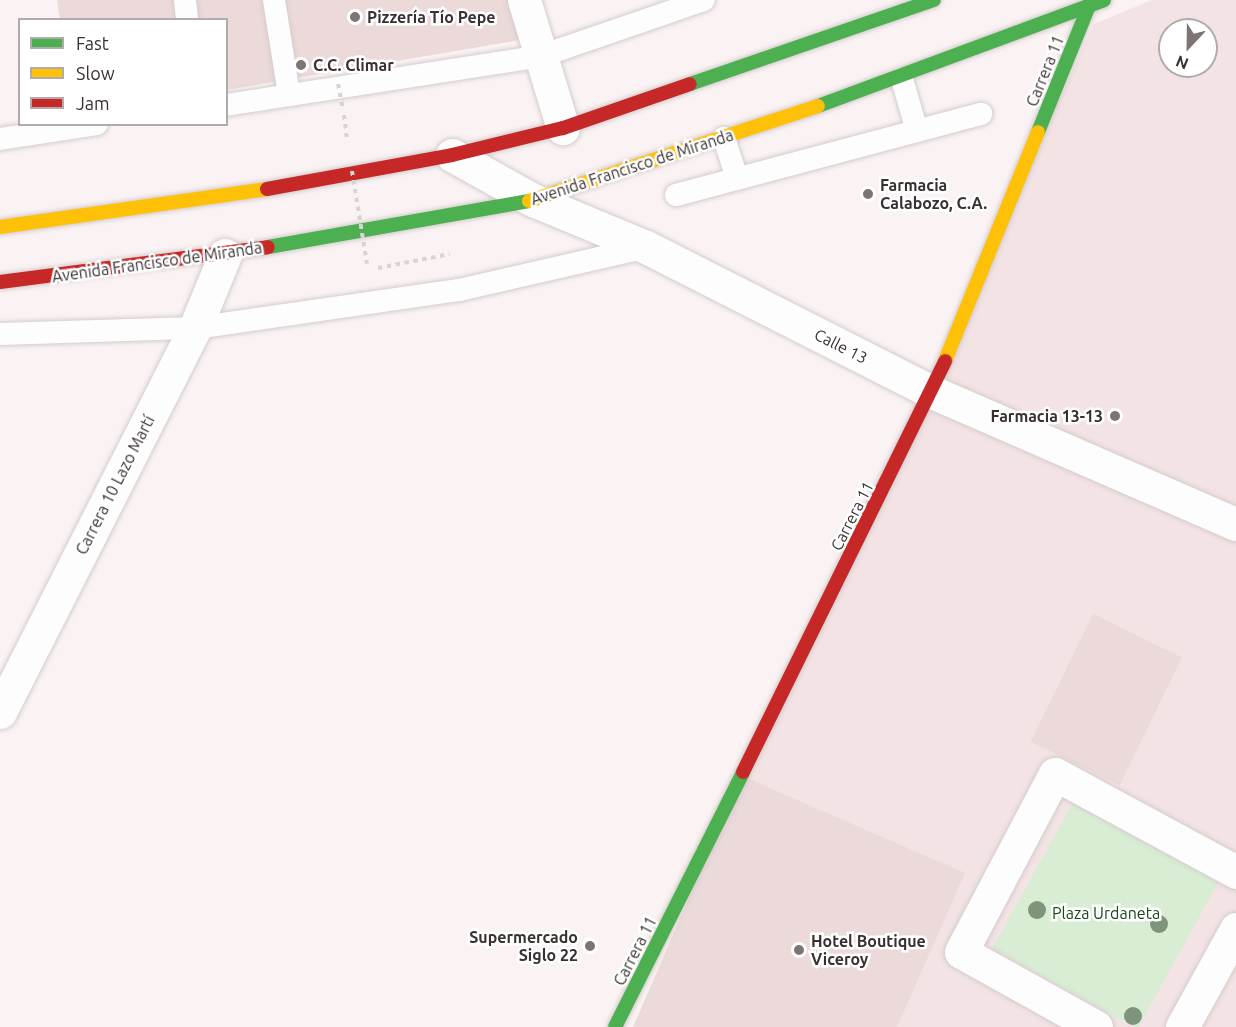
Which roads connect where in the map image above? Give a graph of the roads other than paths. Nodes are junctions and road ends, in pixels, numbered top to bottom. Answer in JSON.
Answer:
{"nodes":[{"id":1,"x":185,"y":0,"type":"edge"},
{"id":2,"x":274,"y":0,"type":"edge"},
{"id":3,"x":524,"y":0,"type":"edge"},
{"id":4,"x":704,"y":0,"type":"edge"},
{"id":5,"x":934,"y":0,"type":"edge"},
{"id":6,"x":1104,"y":0,"type":"edge"},
{"id":7,"x":1089,"y":6,"type":"junction"},
{"id":8,"x":187,"y":18,"type":"edge"},
{"id":9,"x":541,"y":56,"type":"junction"},
{"id":10,"x":902,"y":79,"type":"junction"},
{"id":11,"x":289,"y":95,"type":"junction"},
{"id":12,"x":228,"y":105,"type":"edge"},
{"id":13,"x":981,"y":114,"type":"dead end"},
{"id":14,"x":84,"y":126,"type":"edge"},
{"id":15,"x":563,"y":128,"type":"junction"},
{"id":16,"x":917,"y":131,"type":"junction"},
{"id":17,"x":724,"y":138,"type":"junction"},
{"id":18,"x":0,"y":139,"type":"edge"},
{"id":19,"x":452,"y":155,"type":"junction"},
{"id":20,"x":737,"y":178,"type":"junction"},
{"id":21,"x":676,"y":195,"type":"dead end"},
{"id":22,"x":533,"y":200,"type":"junction"},
{"id":23,"x":0,"y":227,"type":"edge"},
{"id":24,"x":646,"y":247,"type":"junction"},
{"id":25,"x":225,"y":255,"type":"junction"},
{"id":26,"x":0,"y":282,"type":"edge"},
{"id":27,"x":195,"y":328,"type":"junction"},
{"id":28,"x":0,"y":334,"type":"edge"},
{"id":29,"x":932,"y":392,"type":"junction"},
{"id":30,"x":1236,"y":524,"type":"edge"},
{"id":31,"x":0,"y":712,"type":"edge"},
{"id":32,"x":1236,"y":872,"type":"edge"},
{"id":33,"x":1236,"y":930,"type":"edge"},
{"id":34,"x":615,"y":1027,"type":"edge"},
{"id":35,"x":1096,"y":1027,"type":"edge"},
{"id":36,"x":1182,"y":1027,"type":"edge"}],
"edges":[{"from":1,"to":8,"type":"lane"},
{"from":2,"to":11,"type":"lane"},
{"from":3,"to":9,"type":"street"},
{"from":4,"to":9,"type":"lane"},
{"from":5,"to":15,"type":"main road"},
{"from":6,"to":7,"type":"main road","name":"Avenida Francisco de Miranda"},
{"from":7,"to":10,"type":"main road","name":"Avenida Francisco de Miranda"},
{"from":7,"to":29,"type":"main road","name":"Carrera 11"},
{"from":9,"to":11,"type":"lane"},
{"from":9,"to":15,"type":"street"},
{"from":10,"to":16,"type":"lane"},
{"from":10,"to":17,"type":"main road","name":"Avenida Francisco de Miranda"},
{"from":11,"to":12,"type":"lane"},
{"from":13,"to":16,"type":"lane"},
{"from":14,"to":18,"type":"lane"},
{"from":15,"to":19,"type":"main road"},
{"from":16,"to":20,"type":"lane"},
{"from":17,"to":20,"type":"lane"},
{"from":17,"to":22,"type":"main road","name":"Avenida Francisco de Miranda"},
{"from":19,"to":22,"type":"street","name":"Calle 13"},
{"from":19,"to":23,"type":"main road"},
{"from":20,"to":21,"type":"lane"},
{"from":22,"to":24,"type":"street","name":"Calle 13"},
{"from":22,"to":25,"type":"main road","name":"Avenida Francisco de Miranda"},
{"from":24,"to":27,"type":"lane"},
{"from":24,"to":29,"type":"street","name":"Calle 13"},
{"from":25,"to":26,"type":"main road","name":"Avenida Francisco de Miranda"},
{"from":25,"to":27,"type":"street","name":"Carrera 10 Lazo Martí"},
{"from":27,"to":28,"type":"lane"},
{"from":27,"to":31,"type":"street","name":"Carrera 10 Lazo Martí"},
{"from":29,"to":30,"type":"street","name":"Calle 13"},
{"from":29,"to":34,"type":"main road","name":"Carrera 11"},
{"from":32,"to":35,"type":"street"},
{"from":33,"to":36,"type":"street"}]}
